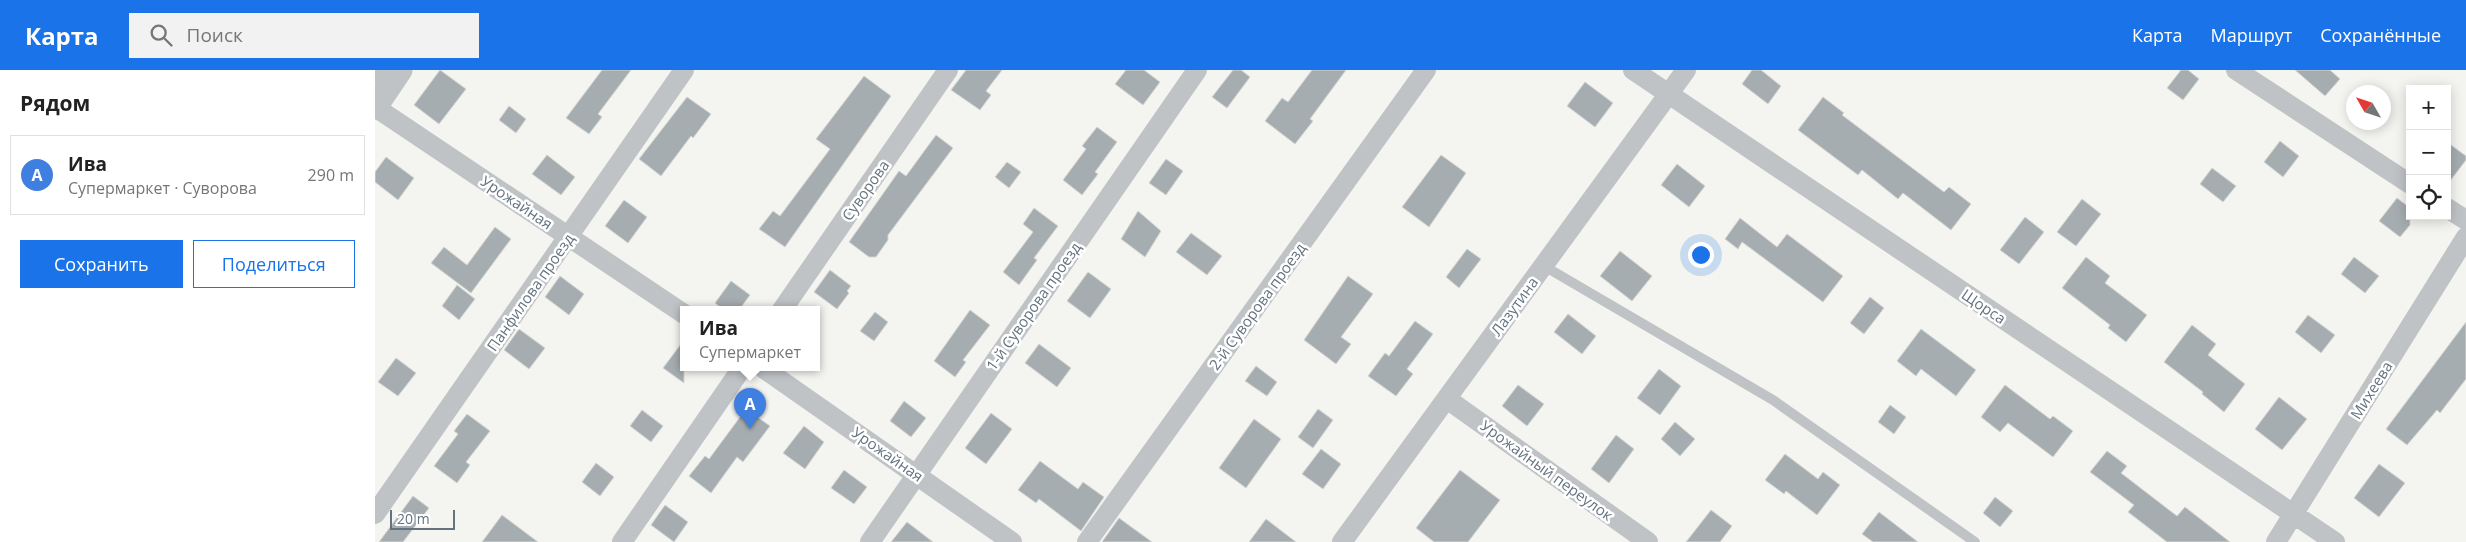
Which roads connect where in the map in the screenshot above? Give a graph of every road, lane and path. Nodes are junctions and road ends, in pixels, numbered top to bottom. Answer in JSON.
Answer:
{"nodes":[{"id":1,"x":684,"y":70,"type":"edge"},
{"id":2,"x":948,"y":70,"type":"edge"},
{"id":3,"x":1197,"y":70,"type":"edge"},
{"id":4,"x":1426,"y":70,"type":"edge"},
{"id":5,"x":1633,"y":70,"type":"edge"},
{"id":6,"x":1686,"y":70,"type":"edge"},
{"id":7,"x":2236,"y":70,"type":"edge"},
{"id":8,"x":389,"y":75,"type":"edge"},
{"id":9,"x":1669,"y":93,"type":"junction"},
{"id":10,"x":375,"y":107,"type":"edge"},
{"id":11,"x":2406,"y":181,"type":"edge"},
{"id":12,"x":2451,"y":211,"type":"edge"},
{"id":13,"x":2466,"y":220,"type":"edge"},
{"id":14,"x":568,"y":236,"type":"junction"},
{"id":15,"x":2466,"y":237,"type":"edge"},
{"id":16,"x":1543,"y":266,"type":"junction"},
{"id":17,"x":785,"y":306,"type":"edge"},
{"id":18,"x":680,"y":311,"type":"edge"},
{"id":19,"x":740,"y":371,"type":"edge"},
{"id":20,"x":767,"y":371,"type":"edge"},
{"id":21,"x":1447,"y":399,"type":"junction"},
{"id":22,"x":917,"y":474,"type":"junction"},
{"id":23,"x":375,"y":514,"type":"edge"},
{"id":24,"x":2294,"y":515,"type":"junction"},
{"id":25,"x":622,"y":542,"type":"edge"},
{"id":26,"x":870,"y":542,"type":"edge"},
{"id":27,"x":1012,"y":542,"type":"edge"},
{"id":28,"x":1087,"y":542,"type":"edge"},
{"id":29,"x":1342,"y":542,"type":"edge"},
{"id":30,"x":1648,"y":542,"type":"edge"},
{"id":31,"x":1975,"y":542,"type":"edge"},
{"id":32,"x":2276,"y":542,"type":"edge"},
{"id":33,"x":2335,"y":542,"type":"edge"}],
"edges":[{"from":1,"to":14,"type":"street","name":"Панфилова проезд"},
{"from":2,"to":17,"type":"street","name":"Суворова"},
{"from":3,"to":22,"type":"street","name":"1-й Суворова проезд"},
{"from":4,"to":28,"type":"street","name":"2-й Суворова проезд"},
{"from":5,"to":9,"type":"street","name":"Щорса"},
{"from":6,"to":9,"type":"street","name":"Лазутина"},
{"from":7,"to":11,"type":"street"},
{"from":8,"to":10,"type":"street"},
{"from":9,"to":16,"type":"street","name":"Лазутина"},
{"from":9,"to":24,"type":"street","name":"Щорса"},
{"from":10,"to":14,"type":"street","name":"Урожайная"},
{"from":12,"to":13,"type":"street"},
{"from":14,"to":18,"type":"street","name":"Урожайная"},
{"from":14,"to":23,"type":"street","name":"Панфилова проезд"},
{"from":15,"to":24,"type":"street","name":"Михеева"},
{"from":16,"to":21,"type":"street","name":"Лазутина"},
{"from":16,"to":31,"type":"lane"},
{"from":19,"to":25,"type":"street"},
{"from":20,"to":22,"type":"street","name":"Урожайная"},
{"from":21,"to":29,"type":"street","name":"Лазутина"},
{"from":21,"to":30,"type":"street","name":"Урожайный переулок"},
{"from":22,"to":26,"type":"street","name":"1-й Суворова проезд"},
{"from":22,"to":27,"type":"street","name":"Урожайная"},
{"from":24,"to":32,"type":"street","name":"Михеева"},
{"from":24,"to":33,"type":"street","name":"Щорса"}]}
